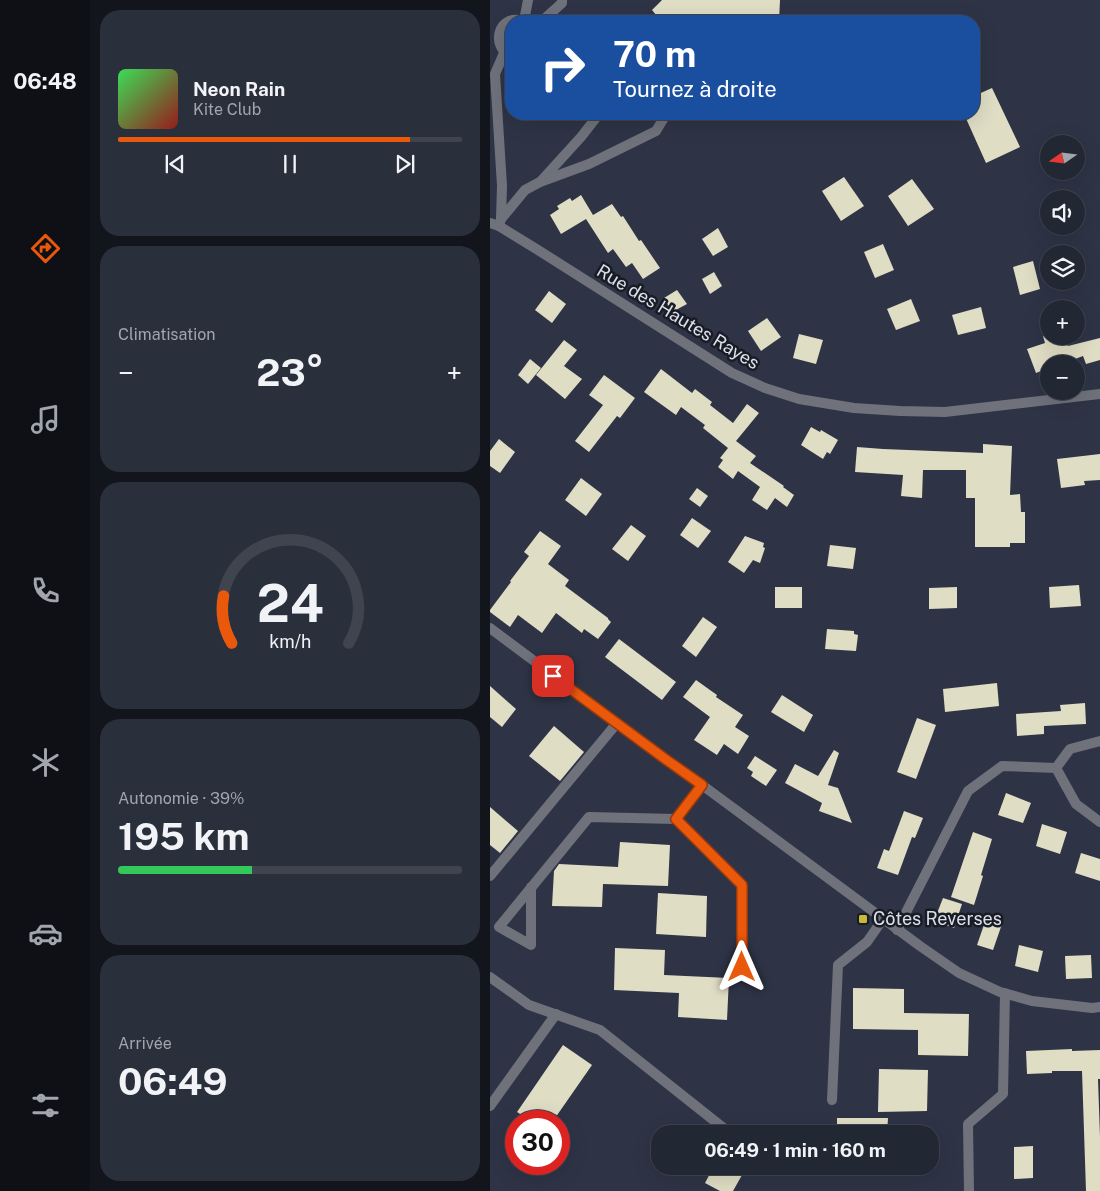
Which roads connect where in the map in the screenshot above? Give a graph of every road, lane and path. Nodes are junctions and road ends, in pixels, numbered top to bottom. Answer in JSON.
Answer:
{"nodes":[{"id":1,"x":528,"y":0,"type":"edge"},
{"id":2,"x":562,"y":0,"type":"edge"},
{"id":3,"x":524,"y":15,"type":"edge"},
{"id":4,"x":549,"y":15,"type":"edge"},
{"id":5,"x":505,"y":24,"type":"edge"},
{"id":6,"x":505,"y":52,"type":"edge"},
{"id":7,"x":505,"y":59,"type":"edge"},
{"id":8,"x":594,"y":120,"type":"edge"},
{"id":9,"x":663,"y":120,"type":"edge"},
{"id":10,"x":540,"y":182,"type":"junction"},
{"id":11,"x":497,"y":223,"type":"edge"},
{"id":12,"x":1100,"y":394,"type":"edge"},
{"id":13,"x":490,"y":628,"type":"edge"},
{"id":14,"x":617,"y":723,"type":"junction"},
{"id":15,"x":1100,"y":741,"type":"edge"},
{"id":16,"x":1056,"y":768,"type":"junction"},
{"id":17,"x":702,"y":785,"type":"junction"},
{"id":18,"x":676,"y":819,"type":"junction"},
{"id":19,"x":1100,"y":822,"type":"edge"},
{"id":20,"x":490,"y":876,"type":"edge"},
{"id":21,"x":531,"y":887,"type":"junction"},
{"id":22,"x":883,"y":919,"type":"junction"},
{"id":23,"x":494,"y":924,"type":"edge"},
{"id":24,"x":898,"y":930,"type":"junction"},
{"id":25,"x":742,"y":967,"type":"dead end"},
{"id":26,"x":490,"y":977,"type":"edge"},
{"id":27,"x":1005,"y":993,"type":"junction"},
{"id":28,"x":1100,"y":1007,"type":"edge"},
{"id":29,"x":556,"y":1014,"type":"junction"},
{"id":30,"x":832,"y":1100,"type":"dead end"},
{"id":31,"x":490,"y":1106,"type":"edge"},
{"id":32,"x":720,"y":1125,"type":"edge"},
{"id":33,"x":969,"y":1191,"type":"edge"}],
"edges":[{"from":1,"to":3,"type":"street"},
{"from":2,"to":4,"type":"street"},
{"from":5,"to":6,"type":"street"},
{"from":7,"to":11,"type":"street"},
{"from":8,"to":10,"type":"street"},
{"from":9,"to":10,"type":"street"},
{"from":10,"to":11,"type":"street"},
{"from":11,"to":12,"type":"street","name":"Rue des Hautes Rayes"},
{"from":13,"to":14,"type":"street"},
{"from":14,"to":17,"type":"street"},
{"from":14,"to":20,"type":"street"},
{"from":15,"to":16,"type":"street"},
{"from":16,"to":19,"type":"street"},
{"from":16,"to":24,"type":"street"},
{"from":17,"to":18,"type":"street"},
{"from":17,"to":22,"type":"street"},
{"from":18,"to":21,"type":"street"},
{"from":18,"to":25,"type":"street"},
{"from":21,"to":23,"type":"street"},
{"from":21,"to":23,"type":"street"},
{"from":22,"to":24,"type":"street"},
{"from":22,"to":30,"type":"street"},
{"from":24,"to":27,"type":"street"},
{"from":26,"to":29,"type":"street"},
{"from":27,"to":28,"type":"street"},
{"from":27,"to":33,"type":"street"},
{"from":29,"to":31,"type":"street"},
{"from":29,"to":32,"type":"street"}]}
